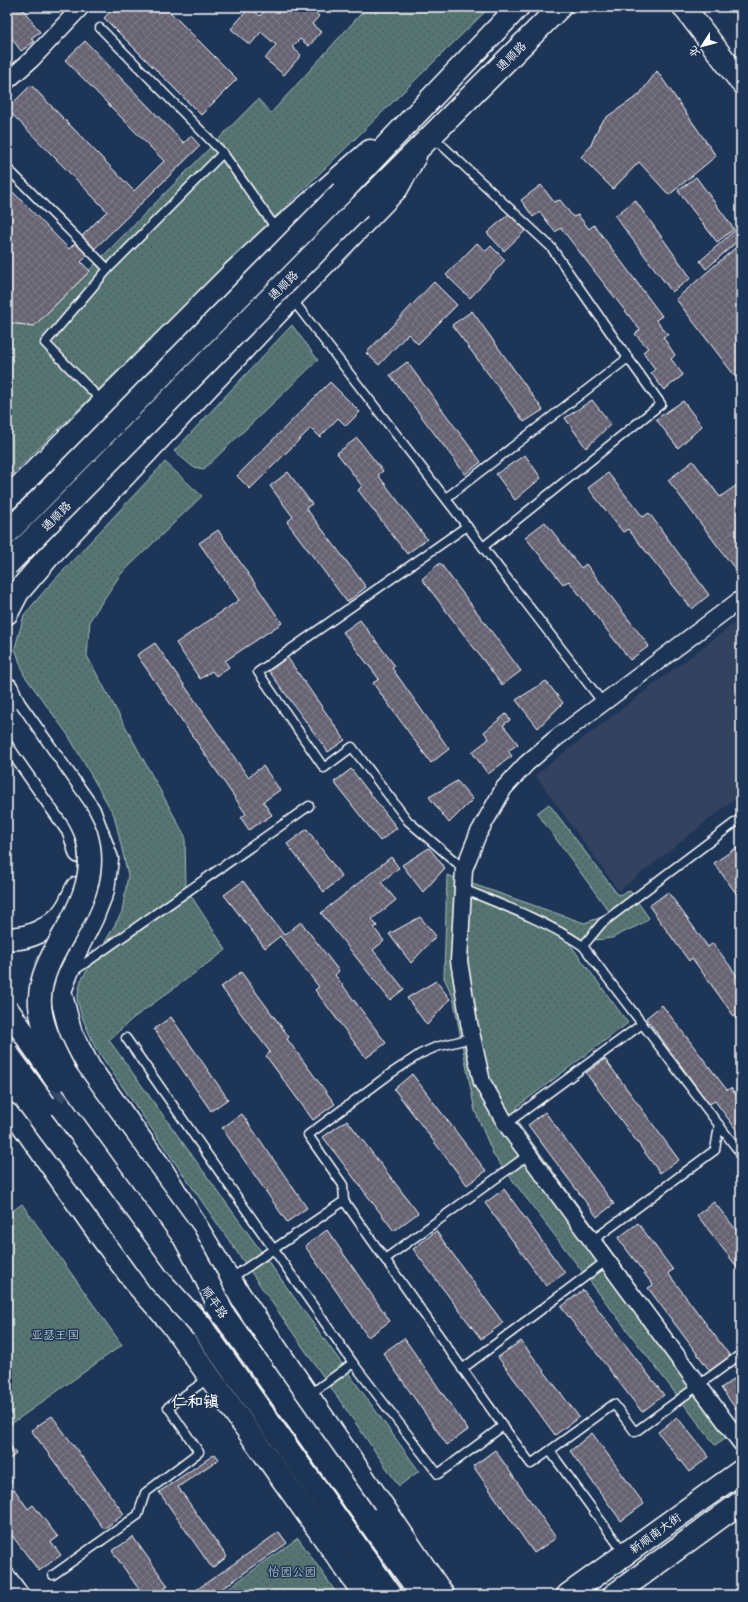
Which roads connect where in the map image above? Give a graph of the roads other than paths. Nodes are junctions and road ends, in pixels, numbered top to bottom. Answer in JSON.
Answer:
{"nodes":[{"id":1,"x":80,"y":7,"type":"edge"},
{"id":2,"x":518,"y":7,"type":"edge"},
{"id":3,"x":560,"y":7,"type":"edge"},
{"id":4,"x":684,"y":7,"type":"edge"},
{"id":5,"x":100,"y":28,"type":"dead end"},
{"id":6,"x":7,"y":81,"type":"edge"},
{"id":7,"x":741,"y":82,"type":"edge"},
{"id":8,"x":402,"y":128,"type":"junction"},
{"id":9,"x":426,"y":141,"type":"junction"},
{"id":10,"x":223,"y":153,"type":"junction"},
{"id":11,"x":7,"y":168,"type":"edge"},
{"id":12,"x":278,"y":231,"type":"junction"},
{"id":13,"x":108,"y":269,"type":"junction"},
{"id":14,"x":291,"y":298,"type":"junction"},
{"id":15,"x":628,"y":358,"type":"junction"},
{"id":16,"x":104,"y":403,"type":"junction"},
{"id":17,"x":75,"y":465,"type":"junction"},
{"id":18,"x":86,"y":485,"type":"junction"},
{"id":19,"x":446,"y":498,"type":"junction"},
{"id":20,"x":7,"y":499,"type":"edge"},
{"id":21,"x":7,"y":525,"type":"edge"},
{"id":22,"x":467,"y":526,"type":"junction"},
{"id":23,"x":7,"y":533,"type":"edge"},
{"id":24,"x":483,"y":547,"type":"junction"},
{"id":25,"x":7,"y":565,"type":"edge"},
{"id":26,"x":7,"y":582,"type":"edge"},
{"id":27,"x":741,"y":599,"type":"edge"},
{"id":28,"x":7,"y":613,"type":"edge"},
{"id":29,"x":7,"y":689,"type":"edge"},
{"id":30,"x":603,"y":703,"type":"junction"},
{"id":31,"x":7,"y":714,"type":"edge"},
{"id":32,"x":7,"y":735,"type":"edge"},
{"id":33,"x":309,"y":806,"type":"dead end"},
{"id":34,"x":741,"y":818,"type":"edge"},
{"id":35,"x":464,"y":869,"type":"junction"},
{"id":36,"x":463,"y":889,"type":"junction"},
{"id":37,"x":7,"y":938,"type":"edge"},
{"id":38,"x":583,"y":946,"type":"junction"},
{"id":39,"x":65,"y":977,"type":"junction"},
{"id":40,"x":7,"y":1010,"type":"edge"},
{"id":41,"x":642,"y":1024,"type":"junction"},
{"id":42,"x":126,"y":1038,"type":"dead end"},
{"id":43,"x":472,"y":1038,"type":"junction"},
{"id":44,"x":7,"y":1053,"type":"edge"},
{"id":45,"x":7,"y":1086,"type":"edge"},
{"id":46,"x":7,"y":1108,"type":"edge"},
{"id":47,"x":506,"y":1124,"type":"junction"},
{"id":48,"x":719,"y":1125,"type":"junction"},
{"id":49,"x":741,"y":1154,"type":"edge"},
{"id":50,"x":528,"y":1155,"type":"junction"},
{"id":51,"x":344,"y":1201,"type":"junction"},
{"id":52,"x":592,"y":1241,"type":"junction"},
{"id":53,"x":274,"y":1249,"type":"junction"},
{"id":54,"x":385,"y":1259,"type":"junction"},
{"id":55,"x":606,"y":1261,"type":"junction"},
{"id":56,"x":229,"y":1280,"type":"junction"},
{"id":57,"x":224,"y":1316,"type":"junction"},
{"id":58,"x":202,"y":1327,"type":"junction"},
{"id":59,"x":741,"y":1354,"type":"edge"},
{"id":60,"x":353,"y":1363,"type":"junction"},
{"id":61,"x":462,"y":1369,"type":"junction"},
{"id":62,"x":209,"y":1378,"type":"junction"},
{"id":63,"x":698,"y":1385,"type":"junction"},
{"id":64,"x":308,"y":1396,"type":"junction"},
{"id":65,"x":503,"y":1426,"type":"junction"},
{"id":66,"x":741,"y":1443,"type":"edge"},
{"id":67,"x":550,"y":1451,"type":"junction"},
{"id":68,"x":741,"y":1471,"type":"edge"},
{"id":69,"x":741,"y":1502,"type":"edge"},
{"id":70,"x":625,"y":1554,"type":"junction"},
{"id":71,"x":53,"y":1575,"type":"dead end"},
{"id":72,"x":7,"y":1576,"type":"edge"},
{"id":73,"x":21,"y":1595,"type":"edge"},
{"id":74,"x":365,"y":1595,"type":"edge"},
{"id":75,"x":391,"y":1595,"type":"edge"},
{"id":76,"x":422,"y":1595,"type":"edge"},
{"id":77,"x":443,"y":1595,"type":"edge"},
{"id":78,"x":568,"y":1595,"type":"edge"},
{"id":79,"x":614,"y":1595,"type":"edge"}],
"edges":[{"from":1,"to":6,"type":"street"},
{"from":2,"to":8,"type":"main road","name":"通顺路"},
{"from":3,"to":9,"type":"main road","name":"通顺路"},
{"from":4,"to":7,"type":"main road"},
{"from":5,"to":10,"type":"lane"},
{"from":8,"to":12,"type":"main road"},
{"from":8,"to":17,"type":"main road","name":"通顺路","bridge":true},
{"from":9,"to":14,"type":"main road"},
{"from":9,"to":15,"type":"lane"},
{"from":9,"to":18,"type":"main road","name":"通顺路","bridge":true},
{"from":10,"to":12,"type":"lane"},
{"from":10,"to":13,"type":"lane"},
{"from":11,"to":13,"type":"lane"},
{"from":12,"to":16,"type":"main road"},
{"from":13,"to":16,"type":"lane"},
{"from":14,"to":19,"type":"lane"},
{"from":14,"to":28,"type":"main road"},
{"from":15,"to":19,"type":"lane"},
{"from":15,"to":24,"type":"lane"},
{"from":16,"to":20,"type":"main road"},
{"from":17,"to":21,"type":"main road","bridge":true},
{"from":17,"to":23,"type":"main road","name":"通顺路","bridge":true},
{"from":18,"to":25,"type":"main road","name":"通顺路","bridge":true},
{"from":18,"to":26,"type":"main road","bridge":true},
{"from":19,"to":22,"type":"lane"},
{"from":22,"to":24,"type":"lane"},
{"from":22,"to":35,"type":"lane"},
{"from":24,"to":30,"type":"lane"},
{"from":27,"to":30,"type":"street"},
{"from":29,"to":39,"type":"main road"},
{"from":30,"to":35,"type":"street"},
{"from":31,"to":57,"type":"main road","bridge":true},
{"from":32,"to":37,"type":"main road"},
{"from":33,"to":39,"type":"lane"},
{"from":34,"to":38,"type":"lane"},
{"from":35,"to":36,"type":"street"},
{"from":36,"to":38,"type":"lane"},
{"from":36,"to":43,"type":"street"},
{"from":38,"to":41,"type":"lane"},
{"from":39,"to":56,"type":"main road"},
{"from":40,"to":57,"type":"main road","name":"顺平路","bridge":true},
{"from":41,"to":47,"type":"lane"},
{"from":41,"to":48,"type":"lane"},
{"from":42,"to":53,"type":"lane"},
{"from":43,"to":47,"type":"street"},
{"from":43,"to":51,"type":"lane"},
{"from":44,"to":58,"type":"main road","name":"顺平路","bridge":true},
{"from":45,"to":58,"type":"main road","bridge":true},
{"from":46,"to":62,"type":"main road"},
{"from":47,"to":50,"type":"street"},
{"from":48,"to":49,"type":"lane"},
{"from":48,"to":52,"type":"lane"},
{"from":50,"to":52,"type":"street"},
{"from":50,"to":54,"type":"lane"},
{"from":51,"to":53,"type":"lane"},
{"from":51,"to":54,"type":"lane"},
{"from":52,"to":55,"type":"street"},
{"from":53,"to":56,"type":"lane"},
{"from":53,"to":60,"type":"lane"},
{"from":54,"to":61,"type":"lane"},
{"from":55,"to":61,"type":"lane"},
{"from":55,"to":63,"type":"street"},
{"from":56,"to":64,"type":"main road"},
{"from":57,"to":76,"type":"main road","name":"顺平路","bridge":true},
{"from":58,"to":75,"type":"main road","name":"顺平路"},
{"from":59,"to":63,"type":"lane"},
{"from":60,"to":64,"type":"lane"},
{"from":60,"to":65,"type":"lane"},
{"from":61,"to":65,"type":"lane"},
{"from":62,"to":71,"type":"lane"},
{"from":62,"to":74,"type":"main road"},
{"from":63,"to":66,"type":"street"},
{"from":63,"to":67,"type":"lane"},
{"from":64,"to":77,"type":"main road"},
{"from":65,"to":67,"type":"lane"},
{"from":67,"to":70,"type":"lane"},
{"from":68,"to":70,"type":"main road","name":"新顺南大街"},
{"from":69,"to":79,"type":"main road"},
{"from":70,"to":78,"type":"main road","name":"新顺南大街"},
{"from":72,"to":73,"type":"street"}]}
